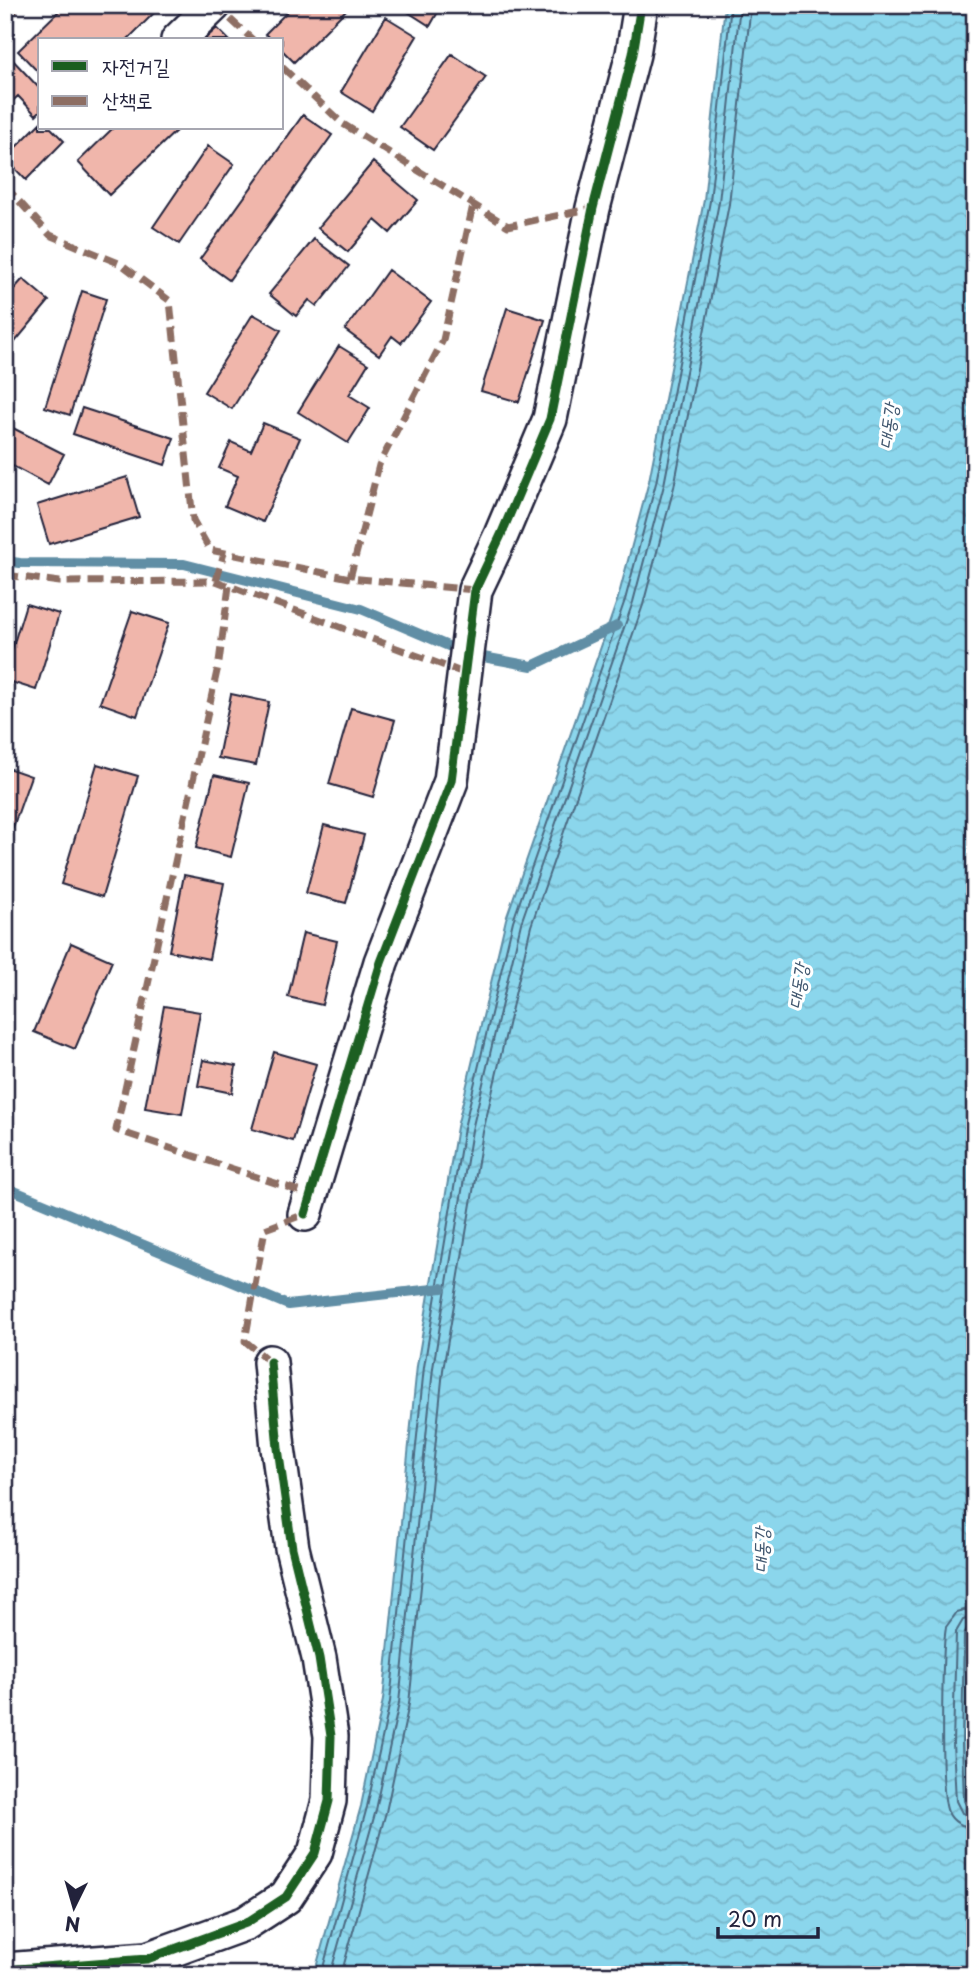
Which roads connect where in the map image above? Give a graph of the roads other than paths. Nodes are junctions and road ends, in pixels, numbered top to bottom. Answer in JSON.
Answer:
{"nodes":[{"id":1,"x":214,"y":5,"type":"edge"},
{"id":2,"x":641,"y":5,"type":"edge"},
{"id":3,"x":180,"y":38,"type":"edge"},
{"id":4,"x":305,"y":1214,"type":"dead end"},
{"id":5,"x":270,"y":1362,"type":"dead end"},
{"id":6,"x":5,"y":1970,"type":"edge"}],
"edges":[{"from":1,"to":3,"type":"street"},
{"from":2,"to":4,"type":"street"},
{"from":5,"to":6,"type":"street"}]}
